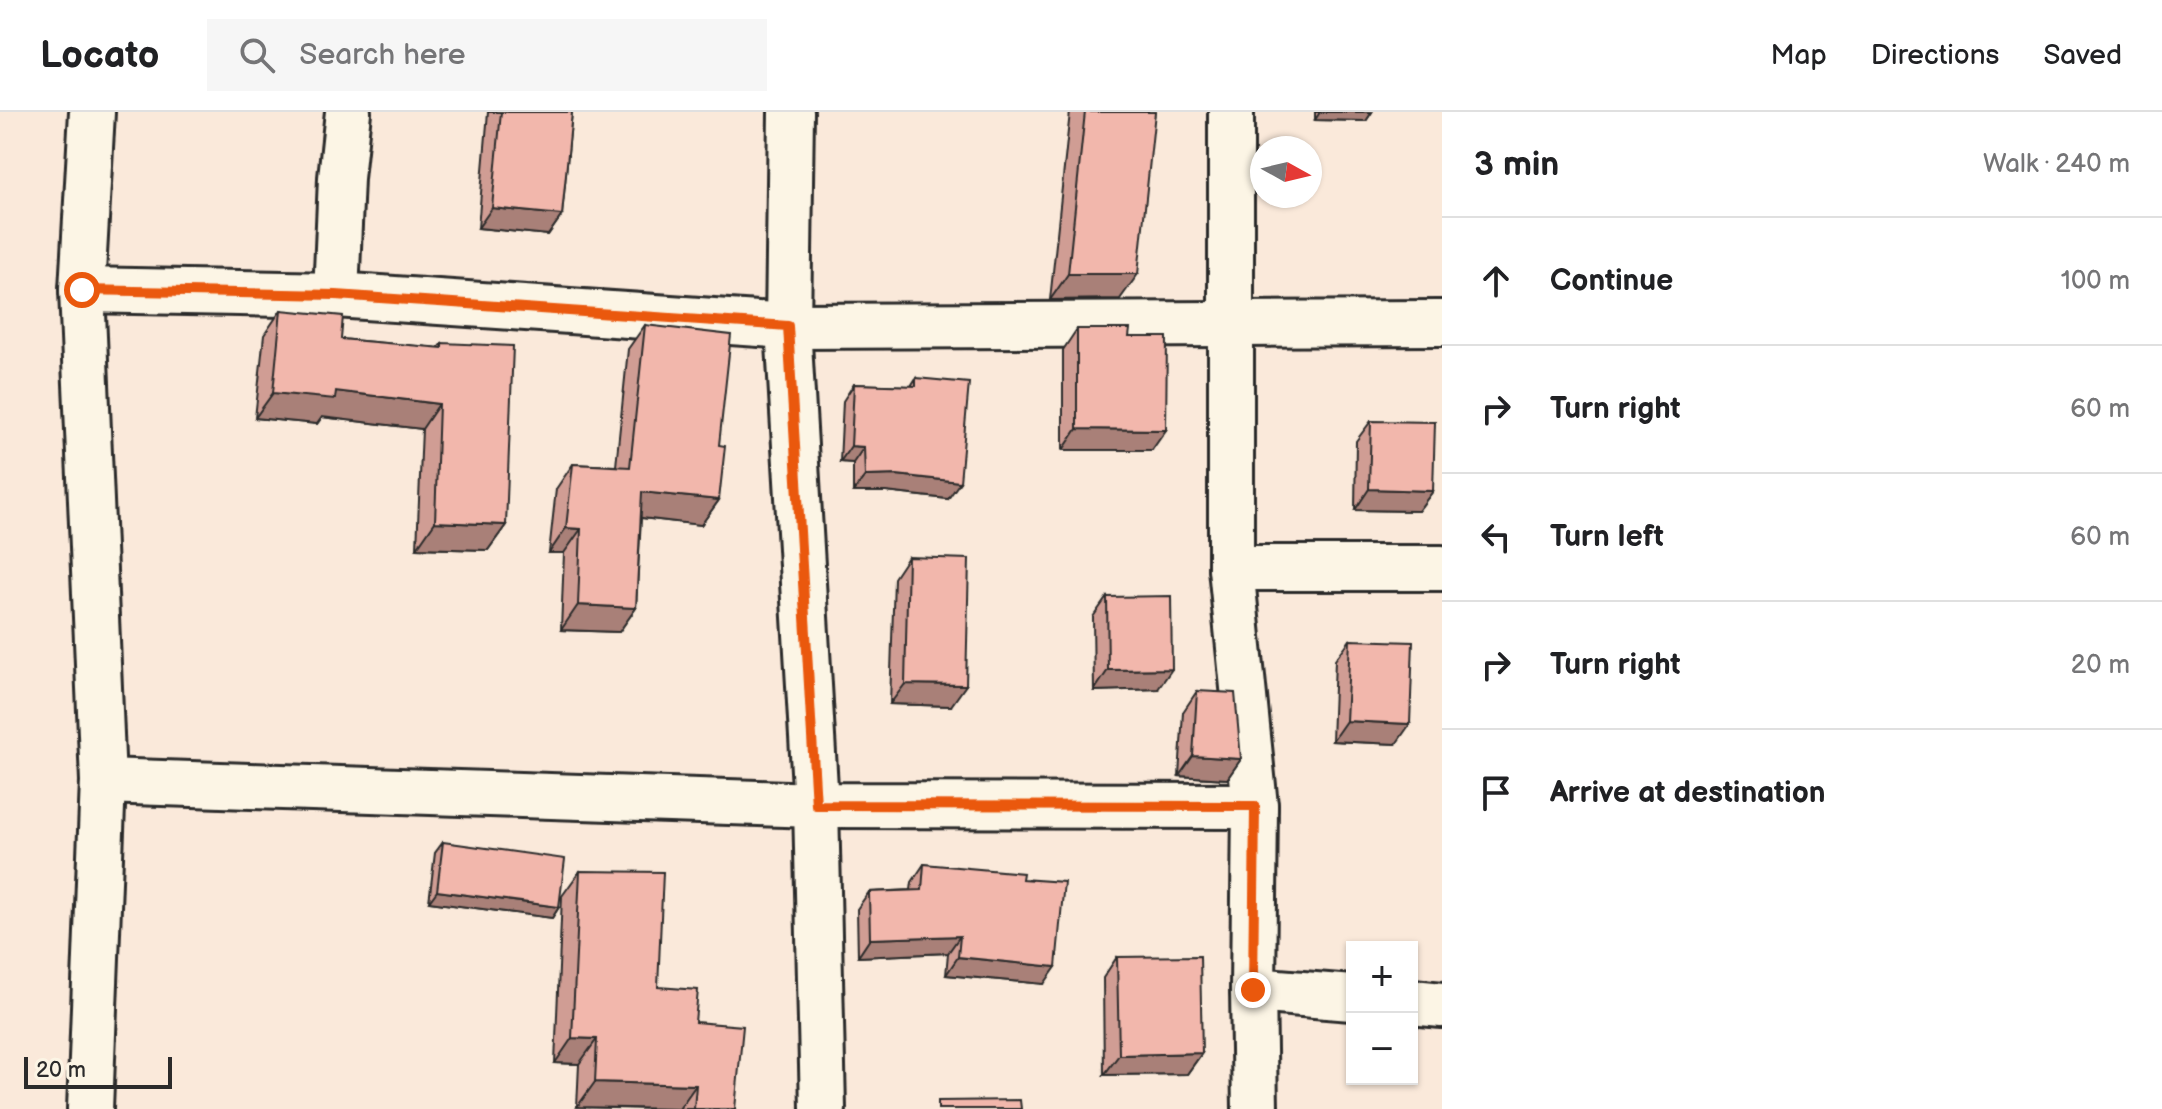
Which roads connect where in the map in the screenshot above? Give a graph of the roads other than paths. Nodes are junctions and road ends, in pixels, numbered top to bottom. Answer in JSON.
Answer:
{"nodes":[{"id":1,"x":92,"y":112,"type":"edge"},
{"id":2,"x":348,"y":112,"type":"edge"},
{"id":3,"x":791,"y":112,"type":"edge"},
{"id":4,"x":1231,"y":112,"type":"edge"},
{"id":5,"x":82,"y":290,"type":"junction"},
{"id":6,"x":336,"y":295,"type":"junction"},
{"id":7,"x":1442,"y":323,"type":"edge"},
{"id":8,"x":1232,"y":325,"type":"junction"},
{"id":9,"x":788,"y":326,"type":"junction"},
{"id":10,"x":1231,"y":568,"type":"junction"},
{"id":11,"x":1442,"y":568,"type":"edge"},
{"id":12,"x":103,"y":781,"type":"junction"},
{"id":13,"x":816,"y":805,"type":"junction"},
{"id":14,"x":1255,"y":806,"type":"junction"},
{"id":15,"x":1253,"y":990,"type":"junction"},
{"id":16,"x":1346,"y":998,"type":"edge"},
{"id":17,"x":1418,"y":1003,"type":"edge"},
{"id":18,"x":1442,"y":1005,"type":"edge"},
{"id":19,"x":90,"y":1109,"type":"edge"},
{"id":20,"x":823,"y":1109,"type":"edge"},
{"id":21,"x":1255,"y":1109,"type":"edge"}],
"edges":[{"from":1,"to":5,"type":"street"},
{"from":2,"to":6,"type":"street"},
{"from":3,"to":9,"type":"street"},
{"from":4,"to":8,"type":"street"},
{"from":5,"to":6,"type":"street"},
{"from":5,"to":12,"type":"street"},
{"from":6,"to":9,"type":"street"},
{"from":7,"to":8,"type":"street"},
{"from":8,"to":9,"type":"street"},
{"from":8,"to":10,"type":"street"},
{"from":9,"to":13,"type":"street"},
{"from":10,"to":11,"type":"street"},
{"from":10,"to":14,"type":"street"},
{"from":12,"to":13,"type":"street"},
{"from":12,"to":19,"type":"street"},
{"from":13,"to":14,"type":"street"},
{"from":13,"to":20,"type":"street"},
{"from":14,"to":15,"type":"street"},
{"from":15,"to":16,"type":"street"},
{"from":15,"to":21,"type":"street"},
{"from":17,"to":18,"type":"street"}]}
